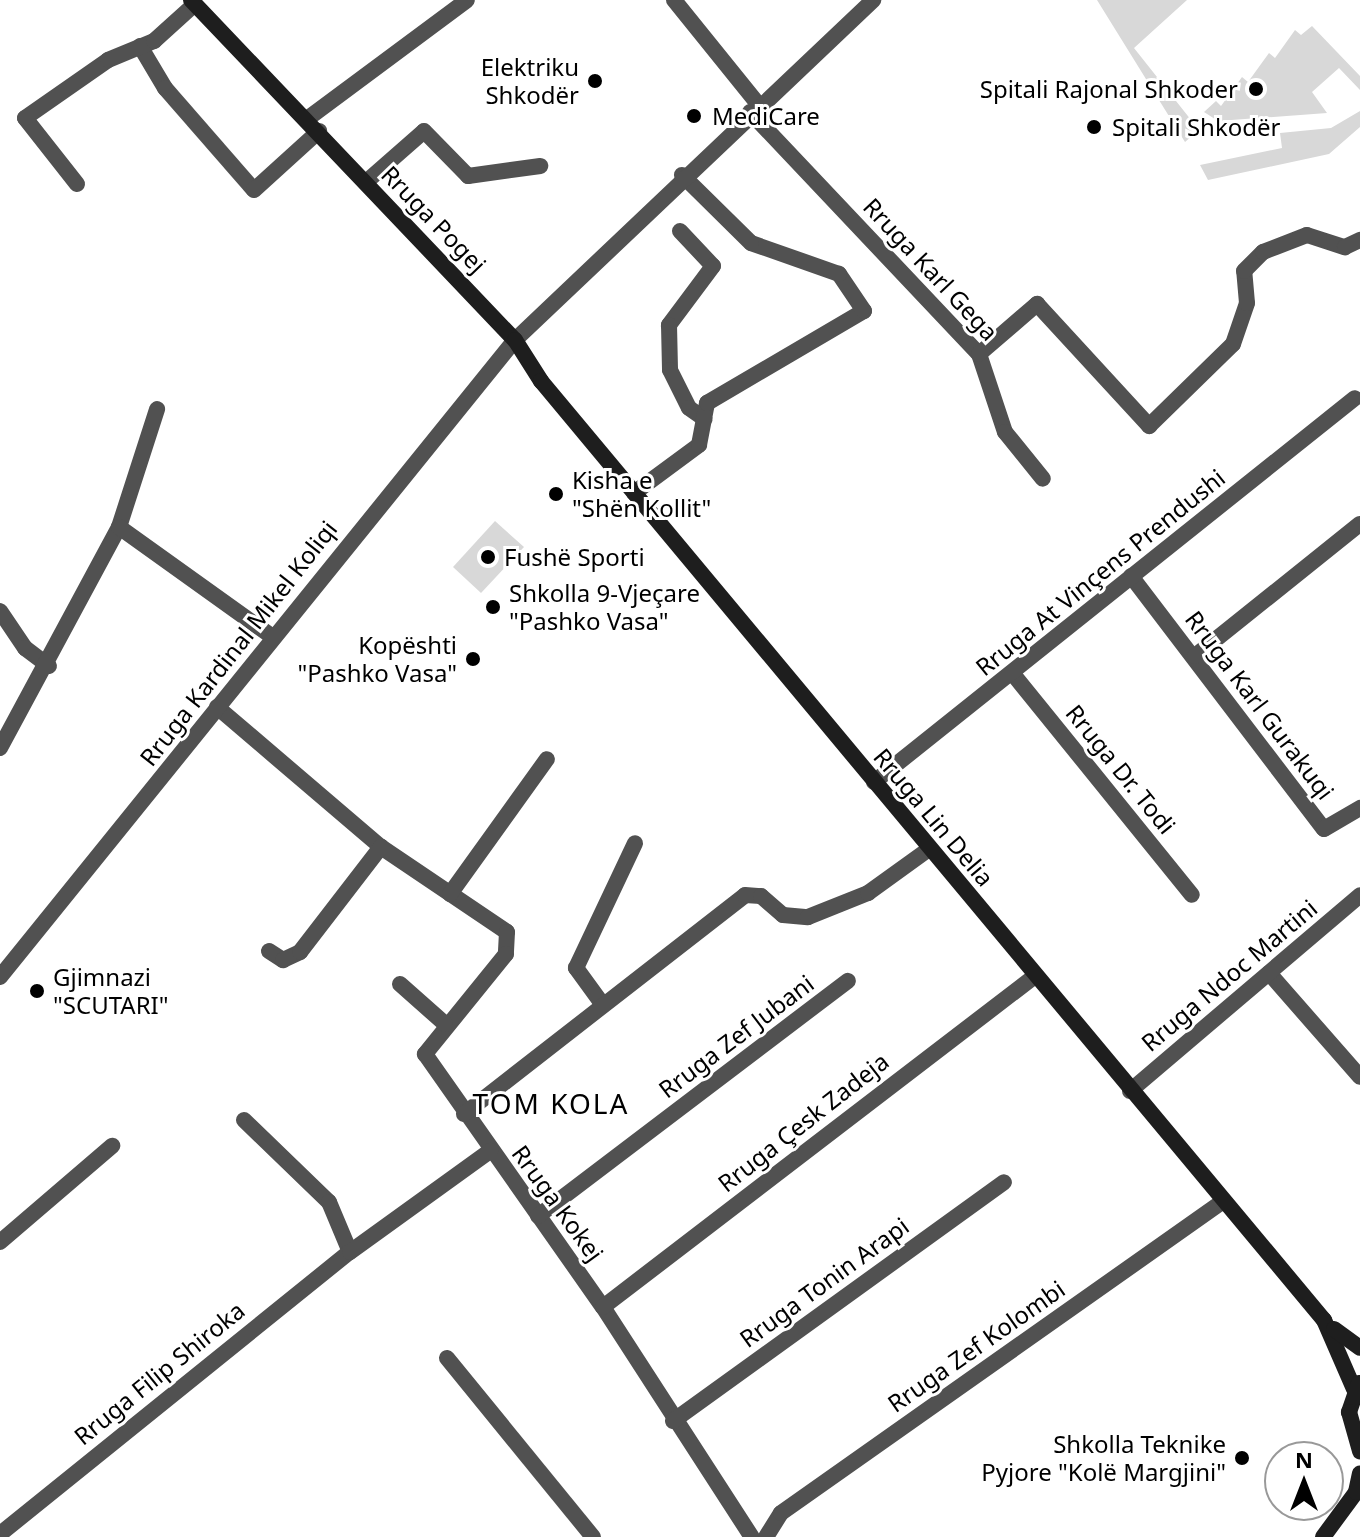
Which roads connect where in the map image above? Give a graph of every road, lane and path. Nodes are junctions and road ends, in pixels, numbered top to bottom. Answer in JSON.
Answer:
{"nodes":[{"id":1,"x":467,"y":0,"type":"edge"},
{"id":2,"x":674,"y":0,"type":"edge"},
{"id":3,"x":873,"y":0,"type":"edge"},
{"id":4,"x":193,"y":2,"type":"edge"},
{"id":5,"x":140,"y":46,"type":"junction"},
{"id":6,"x":754,"y":108,"type":"junction"},
{"id":7,"x":313,"y":125,"type":"junction"},
{"id":8,"x":540,"y":166,"type":"dead end"},
{"id":9,"x":682,"y":175,"type":"junction"},
{"id":10,"x":366,"y":182,"type":"junction"},
{"id":11,"x":77,"y":184,"type":"dead end"},
{"id":12,"x":680,"y":231,"type":"dead end"},
{"id":13,"x":1360,"y":240,"type":"edge"},
{"id":14,"x":515,"y":340,"type":"junction"},
{"id":15,"x":979,"y":354,"type":"junction"},
{"id":16,"x":1355,"y":398,"type":"dead end"},
{"id":17,"x":157,"y":409,"type":"dead end"},
{"id":18,"x":705,"y":419,"type":"junction"},
{"id":19,"x":1043,"y":479,"type":"dead end"},
{"id":20,"x":634,"y":493,"type":"junction"},
{"id":21,"x":1360,"y":524,"type":"edge"},
{"id":22,"x":119,"y":527,"type":"junction"},
{"id":23,"x":1131,"y":576,"type":"junction"},
{"id":24,"x":0,"y":611,"type":"edge"},
{"id":25,"x":271,"y":636,"type":"junction"},
{"id":26,"x":1195,"y":656,"type":"junction"},
{"id":27,"x":49,"y":666,"type":"junction"},
{"id":28,"x":1013,"y":674,"type":"junction"},
{"id":29,"x":217,"y":707,"type":"junction"},
{"id":30,"x":0,"y":748,"type":"edge"},
{"id":31,"x":547,"y":759,"type":"dead end"},
{"id":32,"x":874,"y":782,"type":"junction"},
{"id":33,"x":1360,"y":808,"type":"edge"},
{"id":34,"x":635,"y":843,"type":"dead end"},
{"id":35,"x":381,"y":847,"type":"junction"},
{"id":36,"x":929,"y":849,"type":"junction"},
{"id":37,"x":450,"y":894,"type":"junction"},
{"id":38,"x":1192,"y":895,"type":"dead end"},
{"id":39,"x":1360,"y":895,"type":"edge"},
{"id":40,"x":269,"y":951,"type":"dead end"},
{"id":41,"x":1269,"y":973,"type":"junction"},
{"id":42,"x":1035,"y":976,"type":"junction"},
{"id":43,"x":0,"y":977,"type":"edge"},
{"id":44,"x":848,"y":981,"type":"dead end"},
{"id":45,"x":400,"y":984,"type":"dead end"},
{"id":46,"x":603,"y":1005,"type":"junction"},
{"id":47,"x":445,"y":1024,"type":"junction"},
{"id":48,"x":1360,"y":1077,"type":"edge"},
{"id":49,"x":1130,"y":1091,"type":"junction"},
{"id":50,"x":464,"y":1114,"type":"junction"},
{"id":51,"x":244,"y":1120,"type":"dead end"},
{"id":52,"x":112,"y":1146,"type":"dead end"},
{"id":53,"x":490,"y":1151,"type":"junction"},
{"id":54,"x":1004,"y":1182,"type":"dead end"},
{"id":55,"x":1222,"y":1202,"type":"junction"},
{"id":56,"x":538,"y":1216,"type":"junction"},
{"id":57,"x":0,"y":1242,"type":"edge"},
{"id":58,"x":350,"y":1252,"type":"junction"},
{"id":59,"x":603,"y":1307,"type":"junction"},
{"id":60,"x":1324,"y":1320,"type":"junction"},
{"id":61,"x":1360,"y":1348,"type":"edge"},
{"id":62,"x":447,"y":1358,"type":"dead end"},
{"id":63,"x":1357,"y":1385,"type":"edge"},
{"id":64,"x":673,"y":1421,"type":"junction"},
{"id":65,"x":1360,"y":1451,"type":"edge"},
{"id":66,"x":1360,"y":1473,"type":"edge"},
{"id":67,"x":1344,"y":1510,"type":"edge"},
{"id":68,"x":1337,"y":1521,"type":"edge"},
{"id":69,"x":0,"y":1534,"type":"edge"},
{"id":70,"x":593,"y":1537,"type":"edge"},
{"id":71,"x":752,"y":1537,"type":"edge"},
{"id":72,"x":766,"y":1537,"type":"edge"},
{"id":73,"x":1323,"y":1537,"type":"edge"}],
"edges":[{"from":1,"to":7,"type":"street"},
{"from":2,"to":6,"type":"street","name":"Rruga Karl Gega"},
{"from":3,"to":6,"type":"street","name":"Rruga Kardinal Mikel Koliqi"},
{"from":4,"to":5,"type":"street","name":"Rruga Pogej"},
{"from":4,"to":7,"type":"main road","name":"Rruga Pogej"},
{"from":5,"to":7,"type":"street"},
{"from":5,"to":11,"type":"street","name":"Rruga Pogej"},
{"from":6,"to":9,"type":"street","name":"Rruga Kardinal Mikel Koliqi"},
{"from":6,"to":15,"type":"street","name":"Rruga Karl Gega"},
{"from":7,"to":10,"type":"main road","name":"Rruga Pogej"},
{"from":8,"to":10,"type":"street"},
{"from":9,"to":14,"type":"street","name":"Rruga Kardinal Mikel Koliqi"},
{"from":9,"to":18,"type":"street"},
{"from":10,"to":14,"type":"main road","name":"Rruga Pogej"},
{"from":12,"to":18,"type":"street"},
{"from":13,"to":15,"type":"street"},
{"from":14,"to":20,"type":"main road","name":"Rruga Lin Delia"},
{"from":14,"to":25,"type":"street","name":"Rruga Kardinal Mikel Koliqi"},
{"from":15,"to":19,"type":"street","name":"Rruga Karl Gega"},
{"from":16,"to":23,"type":"street","name":"Rruga At Vinçens Prendushi"},
{"from":17,"to":22,"type":"street"},
{"from":18,"to":20,"type":"street"},
{"from":20,"to":32,"type":"main road","name":"Rruga Lin Delia"},
{"from":21,"to":26,"type":"street"},
{"from":22,"to":25,"type":"street"},
{"from":22,"to":27,"type":"street"},
{"from":23,"to":26,"type":"street","name":"Rruga Karl Gurakuqi"},
{"from":23,"to":28,"type":"street","name":"Rruga At Vinçens Prendushi"},
{"from":24,"to":27,"type":"street"},
{"from":25,"to":29,"type":"street","name":"Rruga Kardinal Mikel Koliqi"},
{"from":26,"to":33,"type":"street","name":"Rruga Karl Gurakuqi"},
{"from":27,"to":30,"type":"street"},
{"from":28,"to":32,"type":"street","name":"Rruga At Vinçens Prendushi"},
{"from":28,"to":38,"type":"street","name":"Rruga Dr. Todi"},
{"from":29,"to":35,"type":"street","name":"Rruga Kokej"},
{"from":29,"to":43,"type":"street","name":"Rruga Kardinal Mikel Koliqi"},
{"from":31,"to":37,"type":"street"},
{"from":32,"to":36,"type":"main road","name":"Rruga Lin Delia"},
{"from":34,"to":46,"type":"street"},
{"from":35,"to":37,"type":"street","name":"Rruga Kokej"},
{"from":35,"to":40,"type":"street"},
{"from":36,"to":42,"type":"main road","name":"Rruga Lin Delia"},
{"from":36,"to":46,"type":"street"},
{"from":37,"to":47,"type":"street","name":"Rruga Kokej"},
{"from":39,"to":41,"type":"street","name":"Rruga Ndoc Martini"},
{"from":41,"to":48,"type":"street"},
{"from":41,"to":49,"type":"street","name":"Rruga Ndoc Martini"},
{"from":42,"to":49,"type":"main road","name":"Rruga Lin Delia"},
{"from":42,"to":59,"type":"street","name":"Rruga Çesk Zadeja"},
{"from":44,"to":56,"type":"street","name":"Rruga Zef Jubani"},
{"from":45,"to":47,"type":"street"},
{"from":46,"to":50,"type":"street"},
{"from":47,"to":50,"type":"street","name":"Rruga Kokej"},
{"from":49,"to":55,"type":"main road","name":"Rruga Lin Delia"},
{"from":50,"to":53,"type":"street","name":"Rruga Kokej"},
{"from":51,"to":58,"type":"street"},
{"from":52,"to":57,"type":"street"},
{"from":53,"to":56,"type":"street","name":"Rruga Kokej"},
{"from":53,"to":58,"type":"street","name":"Rruga Filip Shiroka"},
{"from":54,"to":64,"type":"street","name":"Rruga Tonin Arapi"},
{"from":55,"to":60,"type":"main road","name":"Rruga Lin Delia"},
{"from":55,"to":72,"type":"street","name":"Rruga Zef Kolombi"},
{"from":56,"to":59,"type":"street","name":"Rruga Kokej"},
{"from":58,"to":69,"type":"street","name":"Rruga Filip Shiroka"},
{"from":59,"to":64,"type":"street","name":"Rruga Kokej"},
{"from":60,"to":61,"type":"main road","name":"Rruga Lin Delia"},
{"from":60,"to":63,"type":"main road","name":"Rruga Lin Delia"},
{"from":62,"to":70,"type":"street"},
{"from":63,"to":65,"type":"main road"},
{"from":64,"to":71,"type":"street","name":"Rruga Kokej"},
{"from":66,"to":67,"type":"main road"},
{"from":68,"to":73,"type":"main road"}]}
